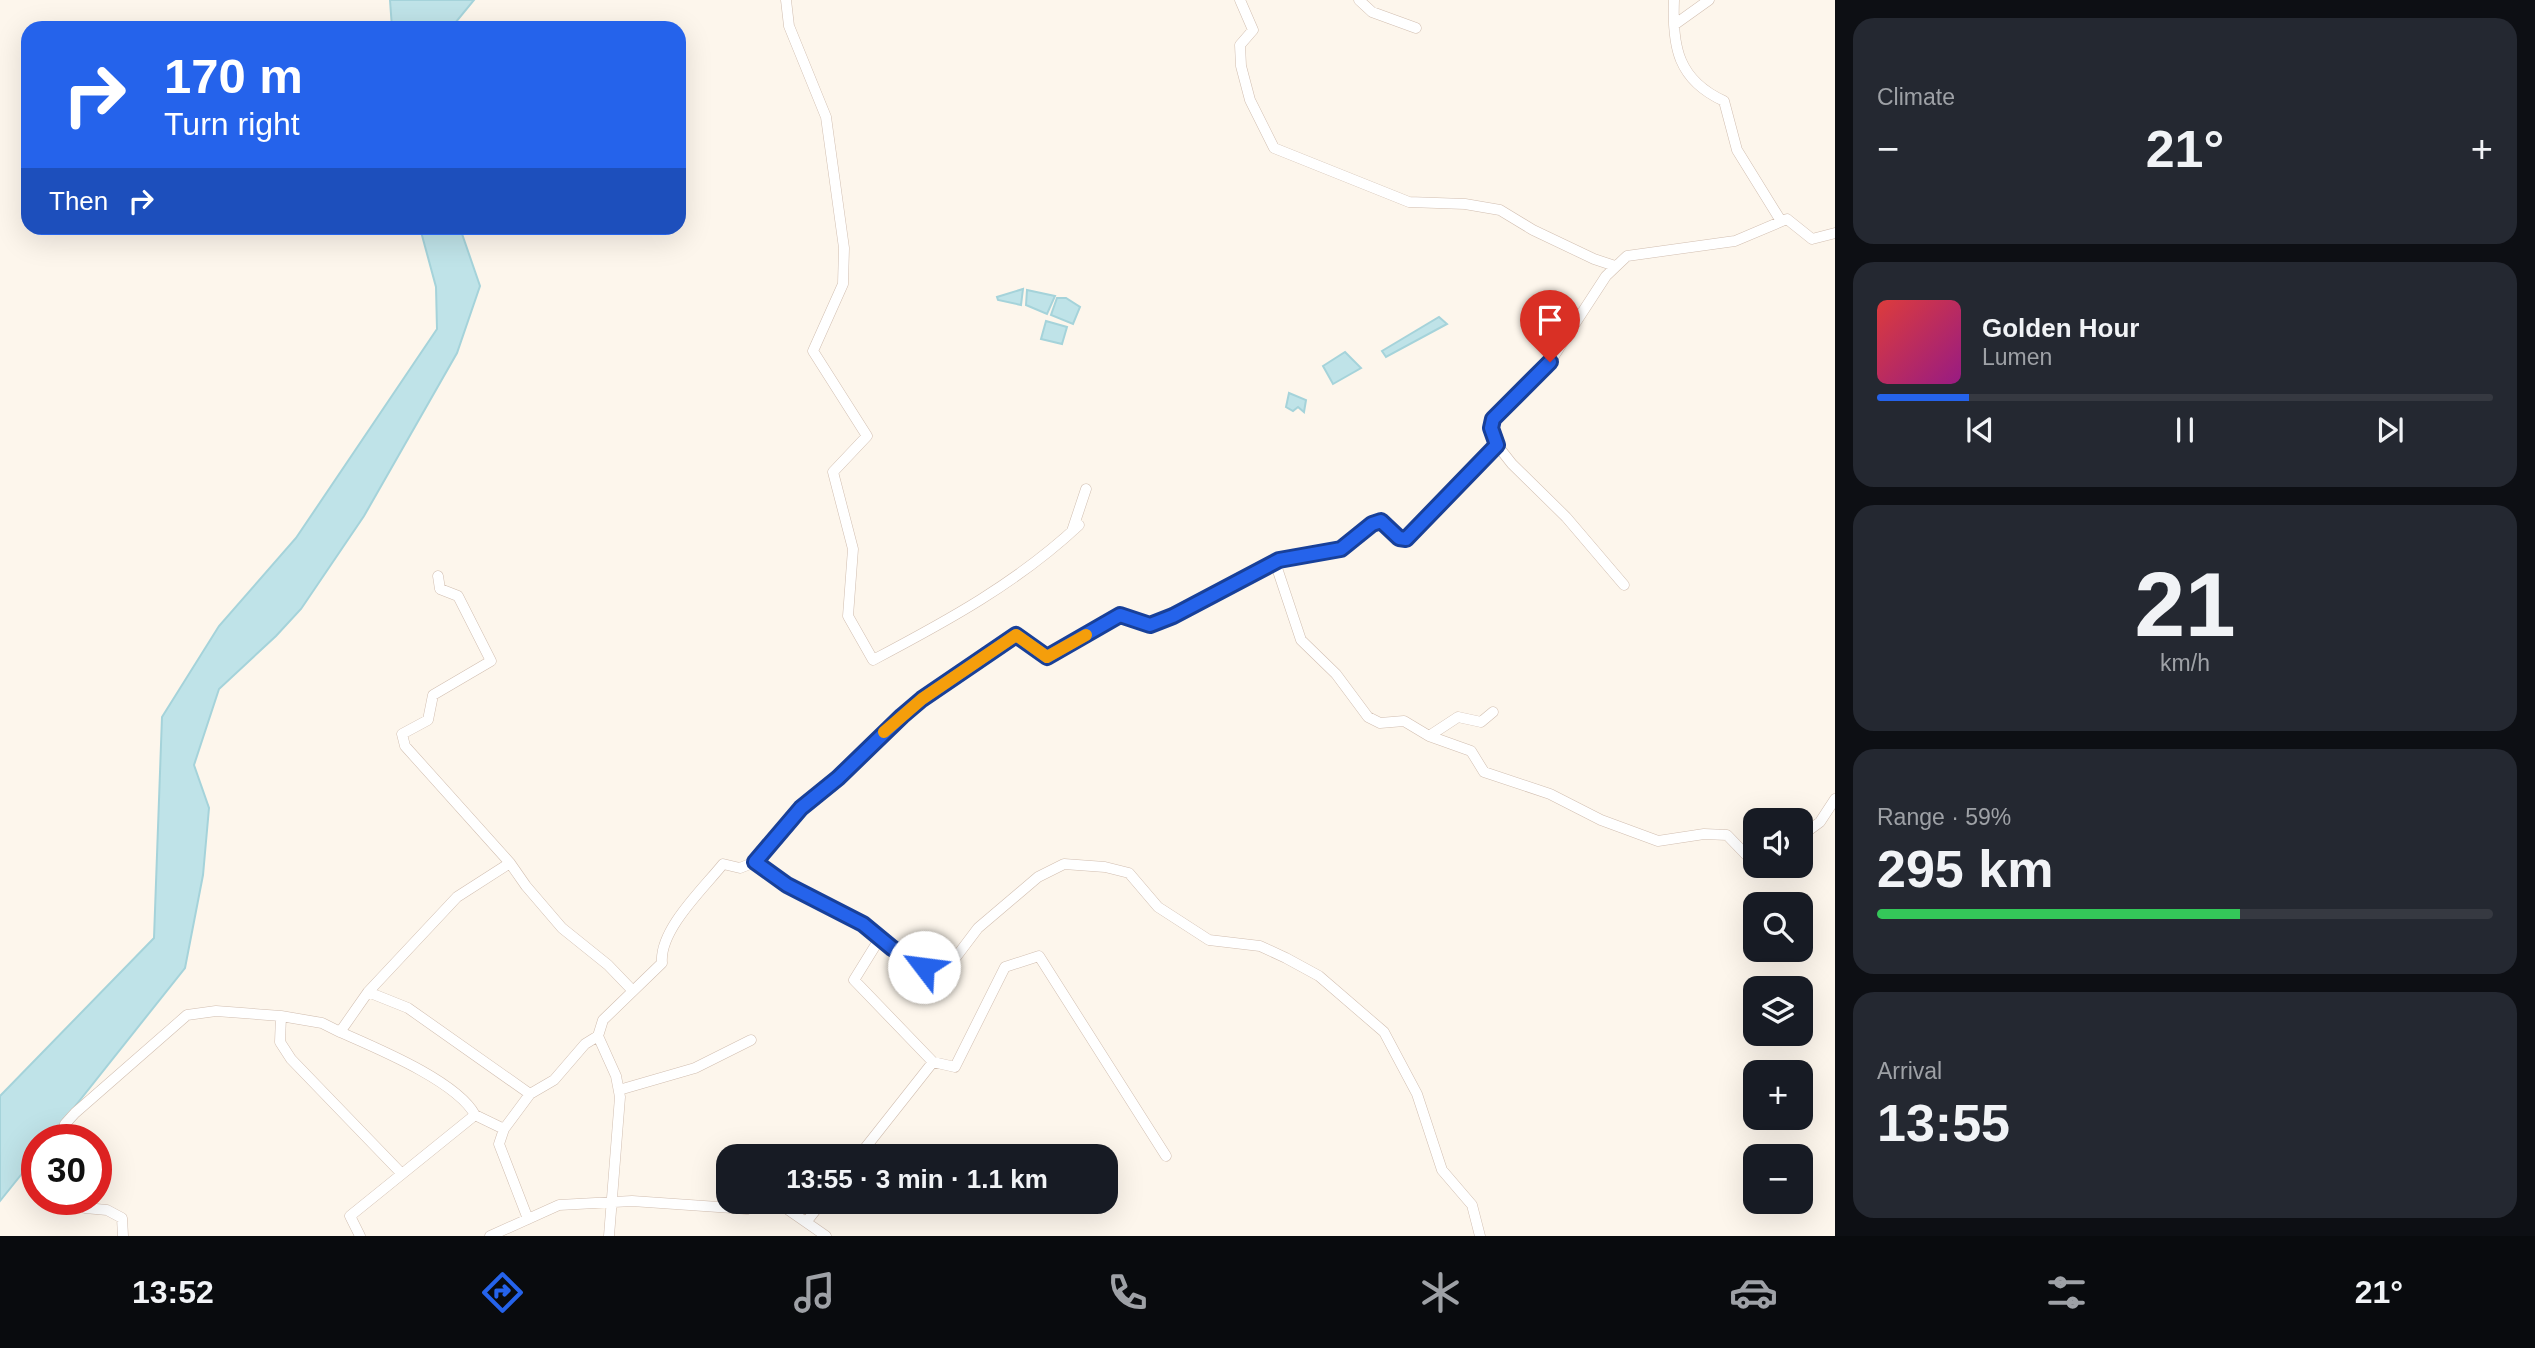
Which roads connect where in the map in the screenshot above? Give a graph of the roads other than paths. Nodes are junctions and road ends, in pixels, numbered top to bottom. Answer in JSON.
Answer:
{"nodes":[{"id":1,"x":786,"y":0,"type":"edge"},
{"id":2,"x":1240,"y":0,"type":"edge"},
{"id":3,"x":1359,"y":0,"type":"edge"},
{"id":4,"x":1674,"y":0,"type":"edge"},
{"id":5,"x":1709,"y":0,"type":"edge"},
{"id":6,"x":1674,"y":25,"type":"junction"},
{"id":7,"x":1416,"y":28,"type":"dead end"},
{"id":8,"x":1781,"y":221,"type":"junction"},
{"id":9,"x":1835,"y":233,"type":"edge"},
{"id":10,"x":1615,"y":266,"type":"junction"},
{"id":11,"x":1497,"y":445,"type":"junction"},
{"id":12,"x":1086,"y":489,"type":"dead end"},
{"id":13,"x":1275,"y":562,"type":"junction"},
{"id":14,"x":438,"y":576,"type":"dead end"},
{"id":15,"x":1624,"y":585,"type":"dead end"},
{"id":16,"x":1493,"y":712,"type":"dead end"},
{"id":17,"x":1429,"y":736,"type":"junction"},
{"id":18,"x":1835,"y":799,"type":"edge"},
{"id":19,"x":1813,"y":827,"type":"edge"},
{"id":20,"x":1743,"y":852,"type":"edge"},
{"id":21,"x":755,"y":862,"type":"junction"},
{"id":22,"x":510,"y":863,"type":"junction"},
{"id":23,"x":880,"y":938,"type":"junction"},
{"id":24,"x":633,"y":991,"type":"junction"},
{"id":25,"x":368,"y":992,"type":"junction"},
{"id":26,"x":281,"y":1016,"type":"junction"},
{"id":27,"x":340,"y":1032,"type":"junction"},
{"id":28,"x":598,"y":1036,"type":"junction"},
{"id":29,"x":751,"y":1041,"type":"dead end"},
{"id":30,"x":933,"y":1062,"type":"junction"},
{"id":31,"x":619,"y":1090,"type":"junction"},
{"id":32,"x":530,"y":1094,"type":"junction"},
{"id":33,"x":475,"y":1115,"type":"junction"},
{"id":34,"x":65,"y":1124,"type":"edge"},
{"id":35,"x":504,"y":1129,"type":"junction"},
{"id":36,"x":868,"y":1144,"type":"edge"},
{"id":37,"x":1167,"y":1156,"type":"dead end"},
{"id":38,"x":402,"y":1174,"type":"junction"},
{"id":39,"x":611,"y":1201,"type":"junction"},
{"id":40,"x":716,"y":1207,"type":"edge"},
{"id":41,"x":112,"y":1213,"type":"edge"},
{"id":42,"x":796,"y":1214,"type":"edge"},
{"id":43,"x":813,"y":1214,"type":"edge"},
{"id":44,"x":528,"y":1219,"type":"junction"},
{"id":45,"x":807,"y":1221,"type":"junction"},
{"id":46,"x":122,"y":1236,"type":"edge"},
{"id":47,"x":360,"y":1236,"type":"edge"},
{"id":48,"x":490,"y":1236,"type":"edge"},
{"id":49,"x":609,"y":1236,"type":"edge"},
{"id":50,"x":826,"y":1236,"type":"edge"},
{"id":51,"x":1480,"y":1236,"type":"edge"}],
"edges":[{"from":1,"to":12,"type":"street"},
{"from":2,"to":10,"type":"street"},
{"from":3,"to":7,"type":"street"},
{"from":4,"to":6,"type":"street"},
{"from":5,"to":6,"type":"street"},
{"from":6,"to":8,"type":"street"},
{"from":8,"to":9,"type":"street"},
{"from":8,"to":10,"type":"street"},
{"from":10,"to":11,"type":"street"},
{"from":11,"to":13,"type":"street"},
{"from":11,"to":15,"type":"street"},
{"from":13,"to":17,"type":"street"},
{"from":13,"to":21,"type":"street"},
{"from":14,"to":22,"type":"street"},
{"from":16,"to":17,"type":"street"},
{"from":17,"to":20,"type":"street"},
{"from":18,"to":19,"type":"street"},
{"from":21,"to":23,"type":"street"},
{"from":21,"to":24,"type":"street"},
{"from":22,"to":24,"type":"street"},
{"from":22,"to":25,"type":"street"},
{"from":23,"to":30,"type":"street"},
{"from":23,"to":51,"type":"street"},
{"from":24,"to":28,"type":"street"},
{"from":25,"to":27,"type":"street"},
{"from":25,"to":32,"type":"street"},
{"from":26,"to":27,"type":"street"},
{"from":26,"to":34,"type":"street"},
{"from":26,"to":38,"type":"street"},
{"from":27,"to":33,"type":"street"},
{"from":28,"to":31,"type":"street"},
{"from":28,"to":32,"type":"street"},
{"from":29,"to":31,"type":"street"},
{"from":30,"to":36,"type":"street"},
{"from":30,"to":37,"type":"street"},
{"from":31,"to":39,"type":"street"},
{"from":32,"to":35,"type":"street"},
{"from":33,"to":35,"type":"street"},
{"from":33,"to":38,"type":"street"},
{"from":35,"to":44,"type":"street"},
{"from":38,"to":47,"type":"street"},
{"from":39,"to":40,"type":"street"},
{"from":39,"to":44,"type":"street"},
{"from":39,"to":49,"type":"street"},
{"from":41,"to":46,"type":"street"},
{"from":42,"to":45,"type":"street"},
{"from":43,"to":45,"type":"street"},
{"from":44,"to":48,"type":"street"},
{"from":45,"to":50,"type":"street"}]}
